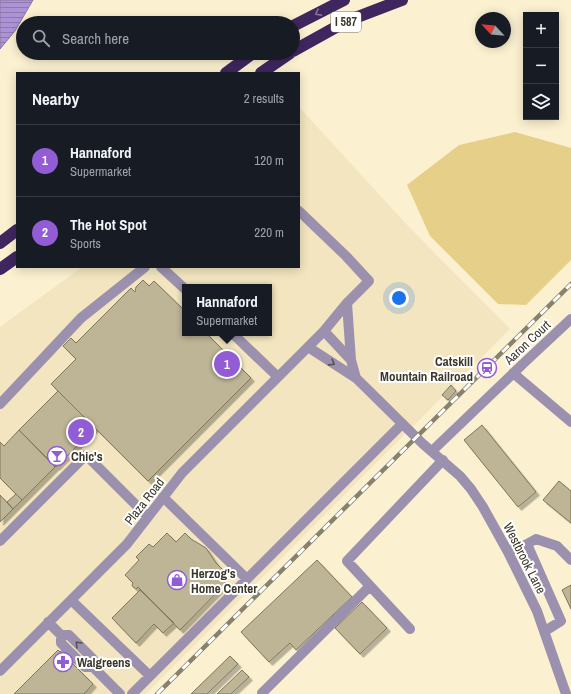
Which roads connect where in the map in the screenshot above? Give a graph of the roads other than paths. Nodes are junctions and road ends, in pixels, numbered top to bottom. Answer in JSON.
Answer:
{"nodes":[{"id":1,"x":344,"y":0,"type":"edge"},
{"id":2,"x":402,"y":0,"type":"edge"},
{"id":3,"x":300,"y":22,"type":"edge"},
{"id":4,"x":300,"y":47,"type":"edge"},
{"id":5,"x":244,"y":60,"type":"edge"},
{"id":6,"x":280,"y":60,"type":"edge"},
{"id":7,"x":227,"y":72,"type":"edge"},
{"id":8,"x":262,"y":72,"type":"edge"},
{"id":9,"x":300,"y":212,"type":"edge"},
{"id":10,"x":16,"y":231,"type":"edge"},
{"id":11,"x":0,"y":243,"type":"edge"},
{"id":12,"x":16,"y":257,"type":"edge"},
{"id":13,"x":144,"y":268,"type":"edge"},
{"id":14,"x":162,"y":268,"type":"edge"},
{"id":15,"x":0,"y":269,"type":"edge"},
{"id":16,"x":182,"y":286,"type":"edge"},
{"id":17,"x":347,"y":303,"type":"junction"},
{"id":18,"x":571,"y":319,"type":"edge"},
{"id":19,"x":324,"y":331,"type":"junction"},
{"id":20,"x":235,"y":336,"type":"edge"},
{"id":21,"x":308,"y":347,"type":"junction"},
{"id":22,"x":350,"y":360,"type":"junction"},
{"id":23,"x":513,"y":373,"type":"junction"},
{"id":24,"x":278,"y":377,"type":"junction"},
{"id":25,"x":356,"y":378,"type":"junction"},
{"id":26,"x":0,"y":404,"type":"edge"},
{"id":27,"x":571,"y":422,"type":"edge"},
{"id":28,"x":402,"y":424,"type":"junction"},
{"id":29,"x":432,"y":451,"type":"junction"},
{"id":30,"x":444,"y":460,"type":"junction"},
{"id":31,"x":163,"y":497,"type":"junction"},
{"id":32,"x":148,"y":517,"type":"junction"},
{"id":33,"x":0,"y":541,"type":"edge"},
{"id":34,"x":527,"y":544,"type":"junction"},
{"id":35,"x":508,"y":552,"type":"junction"},
{"id":36,"x":571,"y":560,"type":"edge"},
{"id":37,"x":247,"y":579,"type":"junction"},
{"id":38,"x":370,"y":586,"type":"junction"},
{"id":39,"x":71,"y":600,"type":"junction"},
{"id":40,"x":48,"y":622,"type":"junction"},
{"id":41,"x":410,"y":629,"type":"dead end"},
{"id":42,"x":545,"y":631,"type":"junction"},
{"id":43,"x":0,"y":671,"type":"edge"},
{"id":44,"x":150,"y":676,"type":"junction"},
{"id":45,"x":262,"y":693,"type":"dead end"},
{"id":46,"x":120,"y":694,"type":"edge"},
{"id":47,"x":132,"y":694,"type":"edge"},
{"id":48,"x":566,"y":694,"type":"edge"}],
"edges":[{"from":1,"to":3,"type":"highway","number":"I 587","one_way":true},
{"from":2,"to":4,"type":"highway","number":"I 587"},
{"from":5,"to":7,"type":"highway"},
{"from":6,"to":8,"type":"highway"},
{"from":9,"to":17,"type":"street","name":"Plaza Road"},
{"from":10,"to":11,"type":"highway"},
{"from":12,"to":15,"type":"highway"},
{"from":13,"to":26,"type":"street"},
{"from":14,"to":16,"type":"street"},
{"from":17,"to":19,"type":"street","name":"Plaza Road"},
{"from":17,"to":22,"type":"street"},
{"from":18,"to":23,"type":"street","name":"Aaron Court"},
{"from":19,"to":21,"type":"street","name":"Plaza Road"},
{"from":19,"to":22,"type":"street"},
{"from":20,"to":24,"type":"street"},
{"from":21,"to":24,"type":"street","name":"Plaza Road"},
{"from":21,"to":25,"type":"street","one_way":true},
{"from":22,"to":25,"type":"street"},
{"from":23,"to":27,"type":"street"},
{"from":23,"to":29,"type":"street","name":"Aaron Court"},
{"from":24,"to":31,"type":"street","name":"Plaza Road"},
{"from":25,"to":28,"type":"street"},
{"from":28,"to":29,"type":"street"},
{"from":28,"to":37,"type":"street"},
{"from":29,"to":30,"type":"street","name":"Westbrook Lane"},
{"from":30,"to":35,"type":"street","name":"Westbrook Lane"},
{"from":30,"to":38,"type":"street"},
{"from":31,"to":32,"type":"street","name":"Plaza Road"},
{"from":31,"to":37,"type":"street"},
{"from":32,"to":33,"type":"street"},
{"from":32,"to":39,"type":"street","name":"Plaza Road"},
{"from":34,"to":35,"type":"street"},
{"from":34,"to":36,"type":"street"},
{"from":34,"to":42,"type":"street"},
{"from":35,"to":42,"type":"street","name":"Westbrook Lane"},
{"from":37,"to":44,"type":"street"},
{"from":38,"to":41,"type":"street"},
{"from":38,"to":45,"type":"street"},
{"from":39,"to":40,"type":"street","name":"Plaza Road"},
{"from":39,"to":44,"type":"street"},
{"from":40,"to":43,"type":"street","name":"Plaza Road"},
{"from":46,"to":40,"type":"street","one_way":true},
{"from":42,"to":48,"type":"street","name":"Westbrook Lane"},
{"from":44,"to":47,"type":"street"}]}
